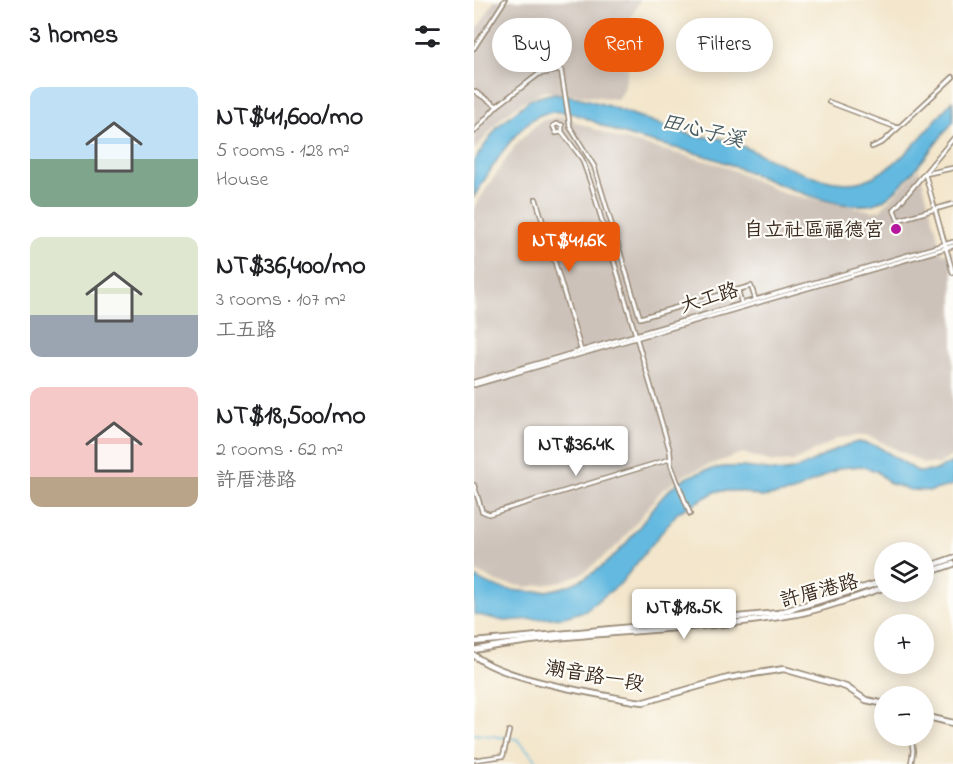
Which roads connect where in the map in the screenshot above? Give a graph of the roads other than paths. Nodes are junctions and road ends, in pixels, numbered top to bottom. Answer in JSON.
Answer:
{"nodes":[{"id":1,"x":506,"y":0,"type":"edge"},
{"id":2,"x":474,"y":48,"type":"edge"},
{"id":3,"x":953,"y":78,"type":"edge"},
{"id":4,"x":474,"y":91,"type":"edge"},
{"id":5,"x":829,"y":102,"type":"dead end"},
{"id":6,"x":497,"y":106,"type":"junction"},
{"id":7,"x":898,"y":128,"type":"junction"},
{"id":8,"x":474,"y":132,"type":"edge"},
{"id":9,"x":562,"y":132,"type":"dead end"},
{"id":10,"x":953,"y":139,"type":"edge"},
{"id":11,"x":872,"y":147,"type":"dead end"},
{"id":12,"x":953,"y":168,"type":"edge"},
{"id":13,"x":926,"y":174,"type":"junction"},
{"id":14,"x":536,"y":199,"type":"dead end"},
{"id":15,"x":953,"y":204,"type":"edge"},
{"id":16,"x":935,"y":210,"type":"junction"},
{"id":17,"x":953,"y":244,"type":"edge"},
{"id":18,"x":945,"y":247,"type":"junction"},
{"id":19,"x":953,"y":273,"type":"edge"},
{"id":20,"x":738,"y":290,"type":"junction"},
{"id":21,"x":755,"y":298,"type":"junction"},
{"id":22,"x":741,"y":302,"type":"junction"},
{"id":23,"x":637,"y":337,"type":"junction"},
{"id":24,"x":582,"y":352,"type":"junction"},
{"id":25,"x":474,"y":384,"type":"edge"},
{"id":26,"x":670,"y":459,"type":"junction"},
{"id":27,"x":474,"y":485,"type":"edge"},
{"id":28,"x":690,"y":513,"type":"dead end"},
{"id":29,"x":952,"y":561,"type":"edge"},
{"id":30,"x":934,"y":566,"type":"edge"},
{"id":31,"x":934,"y":569,"type":"edge"},
{"id":32,"x":874,"y":585,"type":"edge"},
{"id":33,"x":874,"y":590,"type":"edge"},
{"id":34,"x":766,"y":616,"type":"junction"},
{"id":35,"x":474,"y":642,"type":"edge"},
{"id":36,"x":474,"y":650,"type":"edge"},
{"id":37,"x":474,"y":655,"type":"edge"},
{"id":38,"x":874,"y":702,"type":"edge"},
{"id":39,"x":934,"y":719,"type":"edge"},
{"id":40,"x":953,"y":723,"type":"edge"},
{"id":41,"x":509,"y":734,"type":"dead end"},
{"id":42,"x":912,"y":746,"type":"edge"},
{"id":43,"x":474,"y":760,"type":"edge"},
{"id":44,"x":911,"y":764,"type":"edge"}],
"edges":[{"from":1,"to":2,"type":"street"},
{"from":3,"to":7,"type":"street"},
{"from":4,"to":6,"type":"street"},
{"from":5,"to":7,"type":"street"},
{"from":6,"to":8,"type":"street"},
{"from":6,"to":20,"type":"street"},
{"from":7,"to":11,"type":"street"},
{"from":9,"to":23,"type":"street"},
{"from":10,"to":13,"type":"street"},
{"from":12,"to":13,"type":"street"},
{"from":13,"to":16,"type":"street"},
{"from":13,"to":16,"type":"street"},
{"from":14,"to":24,"type":"street"},
{"from":15,"to":16,"type":"street"},
{"from":16,"to":18,"type":"street"},
{"from":17,"to":18,"type":"street","name":"大工路"},
{"from":18,"to":19,"type":"street"},
{"from":18,"to":21,"type":"street","name":"大工路"},
{"from":18,"to":23,"type":"street","name":"大工路"},
{"from":20,"to":21,"type":"street"},
{"from":20,"to":22,"type":"street"},
{"from":21,"to":22,"type":"street","name":"大工路"},
{"from":22,"to":23,"type":"street","name":"大工路"},
{"from":23,"to":24,"type":"street","name":"大工路"},
{"from":23,"to":26,"type":"street"},
{"from":24,"to":25,"type":"street","name":"大工路"},
{"from":26,"to":27,"type":"street"},
{"from":26,"to":28,"type":"street"},
{"from":29,"to":30,"type":"street"},
{"from":29,"to":31,"type":"street"},
{"from":32,"to":34,"type":"street","name":"許厝港路"},
{"from":33,"to":34,"type":"street","name":"許厝港路"},
{"from":34,"to":35,"type":"street","name":"許厝港路"},
{"from":34,"to":36,"type":"street","name":"許厝港路"},
{"from":37,"to":38,"type":"street","name":"潮音路一段"},
{"from":39,"to":40,"type":"street"},
{"from":41,"to":43,"type":"street"},
{"from":42,"to":44,"type":"street"}]}
